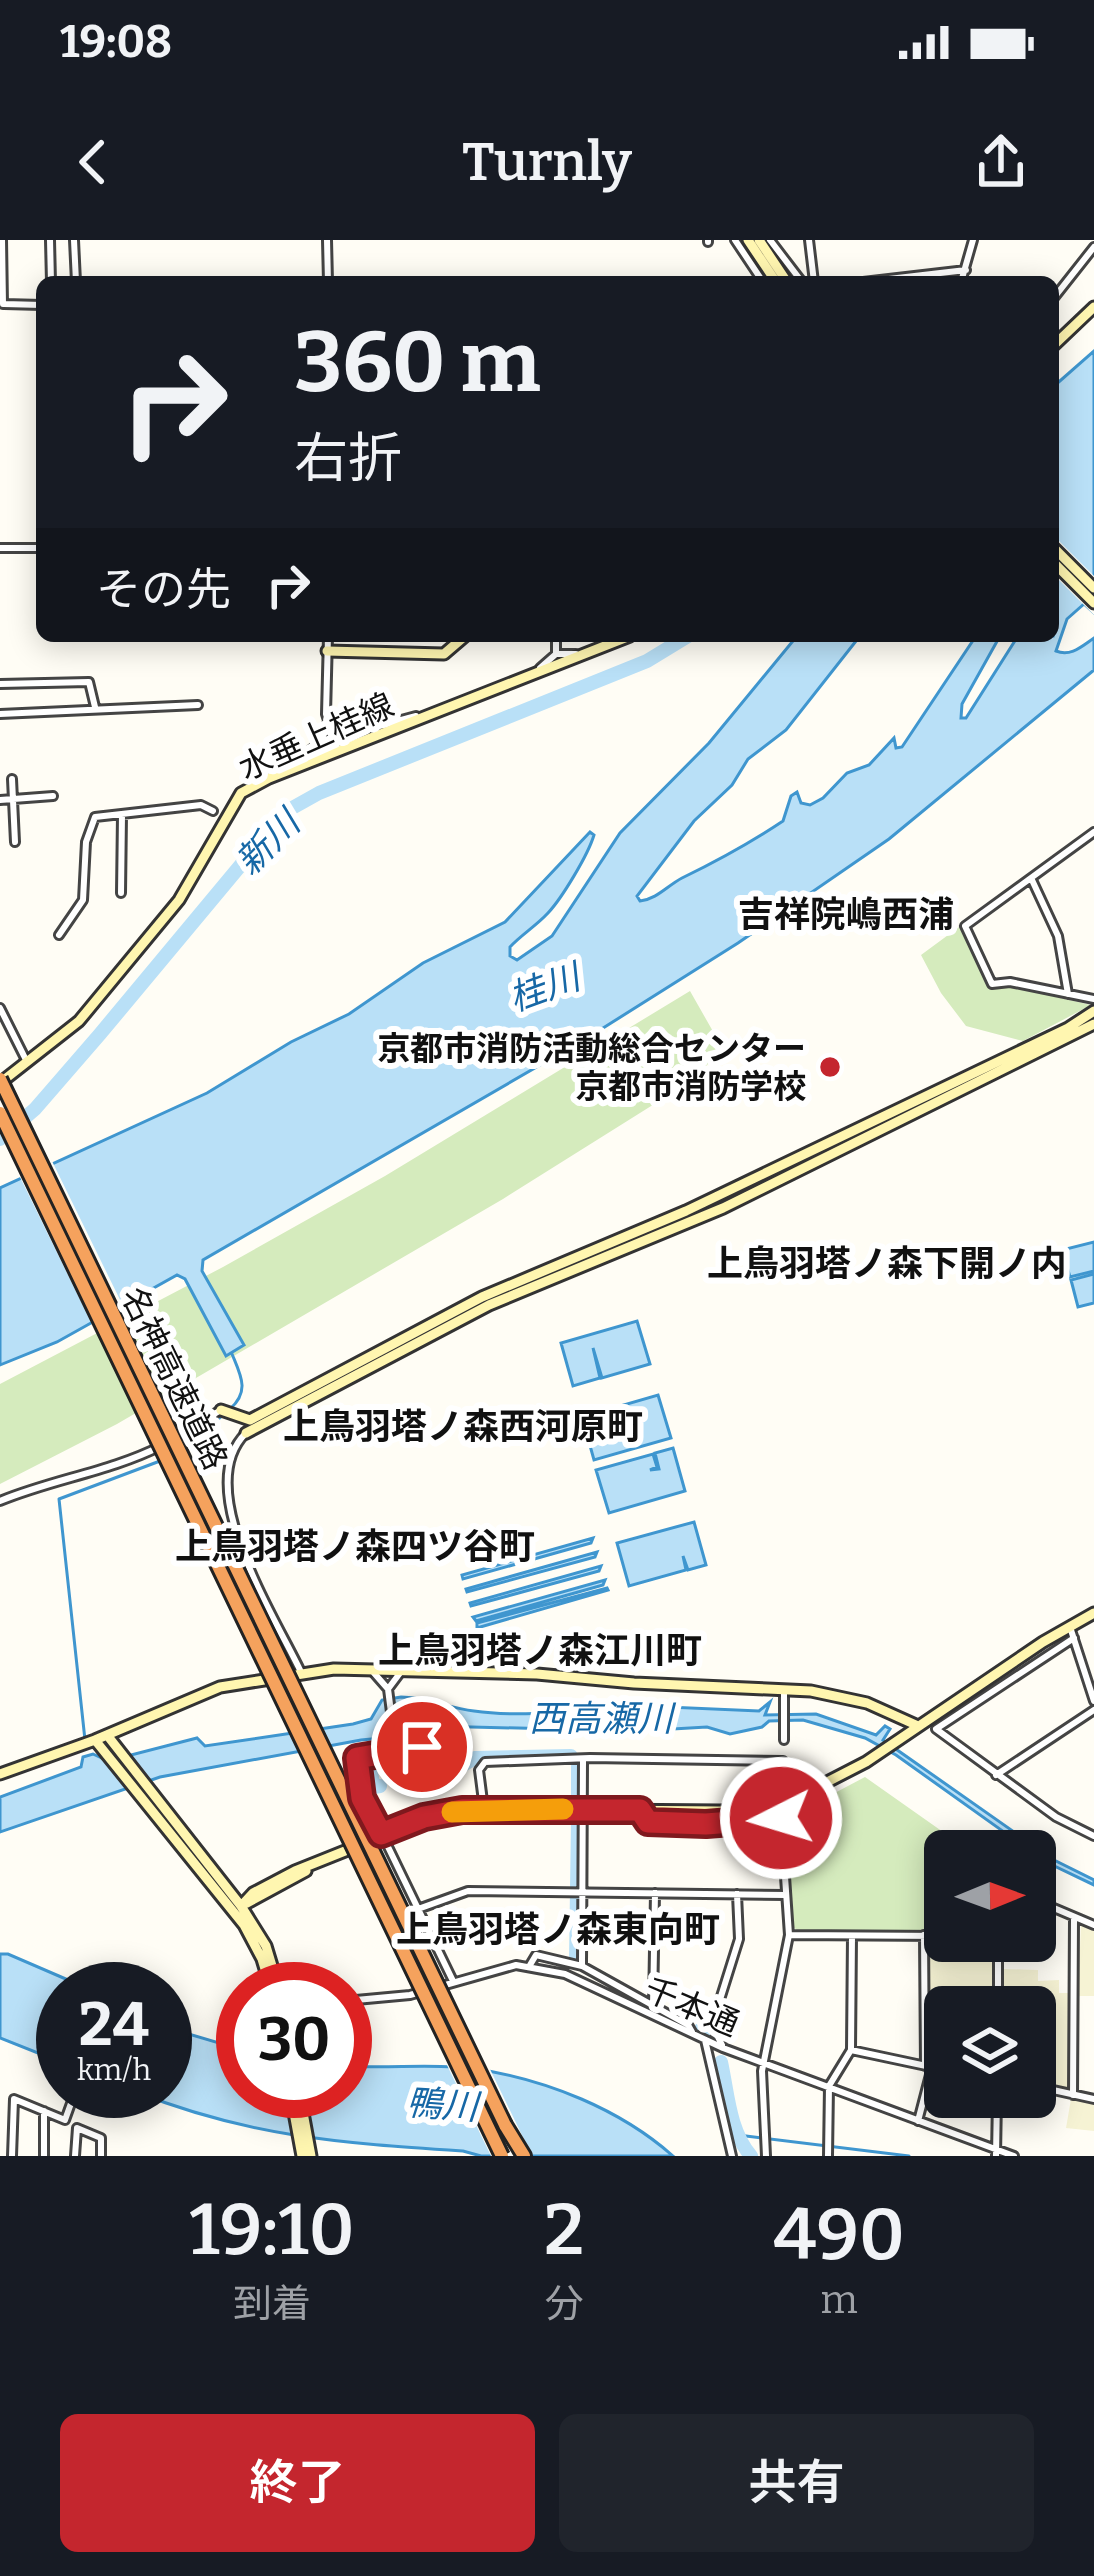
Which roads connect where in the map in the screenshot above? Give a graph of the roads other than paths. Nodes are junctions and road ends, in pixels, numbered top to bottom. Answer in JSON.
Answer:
{"nodes":[{"id":1,"x":2,"y":240,"type":"edge"},
{"id":2,"x":50,"y":240,"type":"edge"},
{"id":3,"x":74,"y":240,"type":"edge"},
{"id":4,"x":328,"y":240,"type":"edge"},
{"id":5,"x":735,"y":240,"type":"edge"},
{"id":6,"x":748,"y":240,"type":"edge"},
{"id":7,"x":759,"y":240,"type":"edge"},
{"id":8,"x":770,"y":240,"type":"edge"},
{"id":9,"x":808,"y":240,"type":"edge"},
{"id":10,"x":973,"y":240,"type":"edge"},
{"id":11,"x":1094,"y":247,"type":"edge"},
{"id":12,"x":966,"y":270,"type":"junction"},
{"id":13,"x":51,"y":276,"type":"edge"},
{"id":14,"x":76,"y":276,"type":"edge"},
{"id":15,"x":328,"y":276,"type":"edge"},
{"id":16,"x":760,"y":276,"type":"edge"},
{"id":17,"x":772,"y":276,"type":"edge"},
{"id":18,"x":783,"y":276,"type":"edge"},
{"id":19,"x":797,"y":276,"type":"edge"},
{"id":20,"x":813,"y":276,"type":"edge"},
{"id":21,"x":914,"y":276,"type":"edge"},
{"id":22,"x":964,"y":276,"type":"edge"},
{"id":23,"x":1059,"y":291,"type":"edge"},
{"id":24,"x":2,"y":304,"type":"edge"},
{"id":25,"x":36,"y":305,"type":"edge"},
{"id":26,"x":1094,"y":307,"type":"edge"},
{"id":27,"x":1059,"y":340,"type":"edge"},
{"id":28,"x":0,"y":548,"type":"edge"},
{"id":29,"x":36,"y":548,"type":"edge"},
{"id":30,"x":1059,"y":553,"type":"edge"},
{"id":31,"x":1059,"y":568,"type":"edge"},
{"id":32,"x":1094,"y":588,"type":"edge"},
{"id":33,"x":1094,"y":603,"type":"edge"},
{"id":34,"x":328,"y":642,"type":"edge"},
{"id":35,"x":458,"y":642,"type":"edge"},
{"id":36,"x":556,"y":642,"type":"edge"},
{"id":37,"x":615,"y":642,"type":"edge"},
{"id":38,"x":327,"y":651,"type":"junction"},
{"id":39,"x":556,"y":655,"type":"junction"},
{"id":40,"x":585,"y":655,"type":"junction"},
{"id":41,"x":537,"y":674,"type":"junction"},
{"id":42,"x":0,"y":684,"type":"edge"},
{"id":43,"x":198,"y":705,"type":"dead end"},
{"id":44,"x":95,"y":707,"type":"junction"},
{"id":45,"x":0,"y":714,"type":"edge"},
{"id":46,"x":431,"y":716,"type":"junction"},
{"id":47,"x":327,"y":724,"type":"junction"},
{"id":48,"x":278,"y":776,"type":"junction"},
{"id":49,"x":12,"y":779,"type":"dead end"},
{"id":50,"x":53,"y":796,"type":"dead end"},
{"id":51,"x":13,"y":799,"type":"junction"},
{"id":52,"x":0,"y":800,"type":"edge"},
{"id":53,"x":213,"y":811,"type":"dead end"},
{"id":54,"x":122,"y":815,"type":"junction"},
{"id":55,"x":1094,"y":832,"type":"edge"},
{"id":56,"x":16,"y":842,"type":"dead end"},
{"id":57,"x":1032,"y":880,"type":"junction"},
{"id":58,"x":121,"y":893,"type":"dead end"},
{"id":59,"x":58,"y":935,"type":"dead end"},
{"id":60,"x":1068,"y":994,"type":"junction"},
{"id":61,"x":1094,"y":999,"type":"edge"},
{"id":62,"x":0,"y":1008,"type":"edge"},
{"id":63,"x":1094,"y":1011,"type":"edge"},
{"id":64,"x":1094,"y":1024,"type":"edge"},
{"id":65,"x":26,"y":1062,"type":"junction"},
{"id":66,"x":0,"y":1081,"type":"edge"},
{"id":67,"x":0,"y":1113,"type":"edge"},
{"id":68,"x":561,"y":1269,"type":"junction"},
{"id":69,"x":221,"y":1410,"type":"joint"},
{"id":70,"x":247,"y":1433,"type":"joint"},
{"id":71,"x":0,"y":1501,"type":"edge"},
{"id":72,"x":1094,"y":1613,"type":"edge"},
{"id":73,"x":1072,"y":1633,"type":"junction"},
{"id":74,"x":301,"y":1672,"type":"junction"},
{"id":75,"x":400,"y":1672,"type":"junction"},
{"id":76,"x":374,"y":1673,"type":"junction"},
{"id":77,"x":388,"y":1689,"type":"junction"},
{"id":78,"x":784,"y":1692,"type":"junction"},
{"id":79,"x":1094,"y":1701,"type":"edge"},
{"id":80,"x":1094,"y":1710,"type":"edge"},
{"id":81,"x":912,"y":1729,"type":"junction"},
{"id":82,"x":107,"y":1735,"type":"junction"},
{"id":83,"x":95,"y":1740,"type":"junction"},
{"id":84,"x":784,"y":1740,"type":"dead end"},
{"id":85,"x":422,"y":1747,"type":"dead end"},
{"id":86,"x":396,"y":1751,"type":"junction"},
{"id":87,"x":583,"y":1760,"type":"junction"},
{"id":88,"x":0,"y":1774,"type":"edge"},
{"id":89,"x":996,"y":1774,"type":"junction"},
{"id":90,"x":783,"y":1791,"type":"dead end"},
{"id":91,"x":156,"y":1808,"type":"junction"},
{"id":92,"x":484,"y":1809,"type":"junction"},
{"id":93,"x":583,"y":1810,"type":"junction"},
{"id":94,"x":640,"y":1810,"type":"junction"},
{"id":95,"x":381,"y":1834,"type":"junction"},
{"id":96,"x":1094,"y":1836,"type":"edge"},
{"id":97,"x":579,"y":1892,"type":"junction"},
{"id":98,"x":655,"y":1893,"type":"junction"},
{"id":99,"x":737,"y":1894,"type":"junction"},
{"id":100,"x":786,"y":1894,"type":"junction"},
{"id":101,"x":238,"y":1908,"type":"junction"},
{"id":102,"x":418,"y":1909,"type":"junction"},
{"id":103,"x":1056,"y":1910,"type":"edge"},
{"id":104,"x":1074,"y":1918,"type":"junction"},
{"id":105,"x":1094,"y":1924,"type":"edge"},
{"id":106,"x":789,"y":1935,"type":"junction"},
{"id":107,"x":924,"y":1935,"type":"edge"},
{"id":108,"x":852,"y":1936,"type":"junction"},
{"id":109,"x":269,"y":1962,"type":"edge"},
{"id":110,"x":530,"y":1965,"type":"junction"},
{"id":111,"x":582,"y":1966,"type":"junction"},
{"id":112,"x":453,"y":1981,"type":"junction"},
{"id":113,"x":372,"y":1999,"type":"edge"},
{"id":114,"x":653,"y":2006,"type":"junction"},
{"id":115,"x":693,"y":2034,"type":"junction"},
{"id":116,"x":705,"y":2039,"type":"junction"},
{"id":117,"x":723,"y":2048,"type":"junction"},
{"id":118,"x":851,"y":2050,"type":"junction"},
{"id":119,"x":764,"y":2062,"type":"junction"},
{"id":120,"x":924,"y":2066,"type":"edge"},
{"id":121,"x":829,"y":2086,"type":"junction"},
{"id":122,"x":924,"y":2089,"type":"edge"},
{"id":123,"x":1056,"y":2091,"type":"edge"},
{"id":124,"x":1072,"y":2095,"type":"junction"},
{"id":125,"x":1094,"y":2099,"type":"edge"},
{"id":126,"x":36,"y":2108,"type":"edge"},
{"id":127,"x":44,"y":2118,"type":"edge"},
{"id":128,"x":298,"y":2118,"type":"edge"},
{"id":129,"x":302,"y":2118,"type":"edge"},
{"id":130,"x":997,"y":2118,"type":"edge"},
{"id":131,"x":918,"y":2121,"type":"junction"},
{"id":132,"x":996,"y":2153,"type":"edge"},
{"id":133,"x":12,"y":2156,"type":"edge"},
{"id":134,"x":44,"y":2156,"type":"edge"},
{"id":135,"x":75,"y":2156,"type":"edge"},
{"id":136,"x":100,"y":2156,"type":"edge"},
{"id":137,"x":302,"y":2156,"type":"edge"},
{"id":138,"x":311,"y":2156,"type":"edge"},
{"id":139,"x":502,"y":2156,"type":"edge"},
{"id":140,"x":522,"y":2156,"type":"edge"},
{"id":141,"x":732,"y":2156,"type":"edge"},
{"id":142,"x":766,"y":2156,"type":"edge"},
{"id":143,"x":828,"y":2156,"type":"edge"},
{"id":144,"x":1014,"y":2156,"type":"edge"}],
"edges":[{"from":1,"to":24,"type":"street"},
{"from":2,"to":13,"type":"street"},
{"from":3,"to":14,"type":"street"},
{"from":4,"to":15,"type":"street"},
{"from":5,"to":16,"type":"street"},
{"from":6,"to":17,"type":"street"},
{"from":7,"to":18,"type":"street"},
{"from":8,"to":19,"type":"street"},
{"from":9,"to":20,"type":"street"},
{"from":10,"to":12,"type":"street"},
{"from":11,"to":23,"type":"street"},
{"from":12,"to":21,"type":"street"},
{"from":12,"to":22,"type":"street"},
{"from":24,"to":25,"type":"street"},
{"from":26,"to":27,"type":"street"},
{"from":28,"to":29,"type":"street"},
{"from":30,"to":32,"type":"street"},
{"from":31,"to":33,"type":"street"},
{"from":34,"to":38,"type":"street"},
{"from":35,"to":38,"type":"street"},
{"from":36,"to":39,"type":"street"},
{"from":37,"to":40,"type":"street","name":"水垂上桂線"},
{"from":38,"to":47,"type":"street"},
{"from":39,"to":40,"type":"street"},
{"from":39,"to":41,"type":"street"},
{"from":40,"to":41,"type":"street","name":"水垂上桂線"},
{"from":41,"to":46,"type":"street","name":"水垂上桂線"},
{"from":42,"to":44,"type":"street"},
{"from":43,"to":44,"type":"street"},
{"from":44,"to":45,"type":"street"},
{"from":46,"to":47,"type":"street"},
{"from":46,"to":48,"type":"street","name":"水垂上桂線"},
{"from":47,"to":48,"type":"street"},
{"from":48,"to":65,"type":"street","name":"水垂上桂線"},
{"from":49,"to":51,"type":"street"},
{"from":50,"to":51,"type":"street"},
{"from":51,"to":52,"type":"street"},
{"from":51,"to":56,"type":"street"},
{"from":53,"to":54,"type":"street"},
{"from":54,"to":58,"type":"street"},
{"from":54,"to":59,"type":"street"},
{"from":55,"to":57,"type":"street"},
{"from":57,"to":60,"type":"street"},
{"from":57,"to":60,"type":"street"},
{"from":60,"to":61,"type":"street"},
{"from":62,"to":65,"type":"street"},
{"from":63,"to":68,"type":"street"},
{"from":64,"to":68,"type":"street"},
{"from":65,"to":66,"type":"street","name":"水垂上桂線"},
{"from":66,"to":140,"type":"highway","name":"名神高速道路","bridge":true},
{"from":67,"to":139,"type":"highway","name":"名神高速道路","bridge":true},
{"from":68,"to":69,"type":"street"},
{"from":68,"to":70,"type":"street"},
{"from":69,"to":71,"type":"street"},
{"from":70,"to":74,"type":"street"},
{"from":72,"to":73,"type":"street"},
{"from":73,"to":79,"type":"street"},
{"from":73,"to":81,"type":"street"},
{"from":73,"to":89,"type":"street"},
{"from":74,"to":76,"type":"street"},
{"from":74,"to":82,"type":"street"},
{"from":75,"to":76,"type":"street"},
{"from":75,"to":77,"type":"street"},
{"from":75,"to":78,"type":"street"},
{"from":76,"to":77,"type":"street"},
{"from":77,"to":86,"type":"street"},
{"from":78,"to":81,"type":"street"},
{"from":78,"to":84,"type":"street"},
{"from":80,"to":89,"type":"street"},
{"from":81,"to":94,"type":"street"},
{"from":82,"to":83,"type":"street"},
{"from":82,"to":91,"type":"street"},
{"from":83,"to":88,"type":"street"},
{"from":83,"to":91,"type":"street"},
{"from":85,"to":86,"type":"street"},
{"from":86,"to":95,"type":"street"},
{"from":87,"to":90,"type":"street"},
{"from":87,"to":92,"type":"street"},
{"from":87,"to":93,"type":"street"},
{"from":89,"to":96,"type":"street"},
{"from":91,"to":101,"type":"street"},
{"from":92,"to":93,"type":"street"},
{"from":92,"to":95,"type":"street"},
{"from":93,"to":94,"type":"street"},
{"from":93,"to":97,"type":"street"},
{"from":94,"to":100,"type":"street"},
{"from":95,"to":101,"type":"street"},
{"from":95,"to":102,"type":"street"},
{"from":97,"to":98,"type":"street"},
{"from":97,"to":102,"type":"street"},
{"from":97,"to":111,"type":"street"},
{"from":98,"to":99,"type":"street"},
{"from":98,"to":114,"type":"street"},
{"from":99,"to":100,"type":"street"},
{"from":99,"to":117,"type":"street"},
{"from":100,"to":106,"type":"street"},
{"from":101,"to":109,"type":"street"},
{"from":102,"to":112,"type":"street"},
{"from":103,"to":104,"type":"street"},
{"from":104,"to":105,"type":"street"},
{"from":104,"to":124,"type":"street"},
{"from":106,"to":108,"type":"street"},
{"from":106,"to":119,"type":"street"},
{"from":107,"to":108,"type":"street"},
{"from":108,"to":118,"type":"street"},
{"from":110,"to":111,"type":"street"},
{"from":110,"to":112,"type":"street","name":"千本通"},
{"from":110,"to":115,"type":"street","name":"千本通"},
{"from":111,"to":114,"type":"street"},
{"from":112,"to":113,"type":"street","name":"千本通"},
{"from":114,"to":115,"type":"street"},
{"from":115,"to":116,"type":"street","name":"千本通"},
{"from":116,"to":117,"type":"street","name":"千本通"},
{"from":116,"to":141,"type":"street"},
{"from":117,"to":119,"type":"street","name":"千本通"},
{"from":118,"to":120,"type":"street"},
{"from":118,"to":121,"type":"street"},
{"from":119,"to":121,"type":"street","name":"千本通"},
{"from":119,"to":142,"type":"street"},
{"from":121,"to":131,"type":"street","name":"千本通"},
{"from":121,"to":143,"type":"street"},
{"from":122,"to":131,"type":"street"},
{"from":123,"to":124,"type":"street"},
{"from":124,"to":125,"type":"street"},
{"from":126,"to":133,"type":"street"},
{"from":127,"to":134,"type":"street"},
{"from":128,"to":137,"type":"street"},
{"from":129,"to":138,"type":"street"},
{"from":130,"to":132,"type":"street"},
{"from":131,"to":132,"type":"street","name":"千本通"},
{"from":132,"to":144,"type":"street","name":"千本通"},
{"from":135,"to":136,"type":"street"}]}
